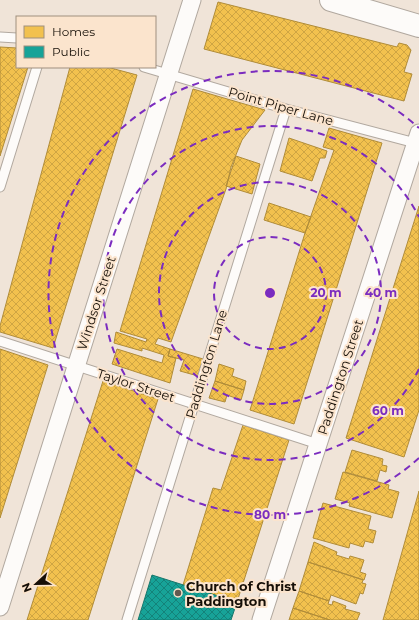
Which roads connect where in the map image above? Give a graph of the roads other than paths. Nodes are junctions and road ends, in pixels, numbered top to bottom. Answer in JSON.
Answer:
{"nodes":[{"id":1,"x":192,"y":0,"type":"edge"},
{"id":2,"x":331,"y":0,"type":"edge"},
{"id":3,"x":419,"y":26,"type":"edge"},
{"id":4,"x":0,"y":36,"type":"edge"},
{"id":5,"x":16,"y":38,"type":"edge"},
{"id":6,"x":37,"y":68,"type":"edge"},
{"id":7,"x":148,"y":68,"type":"edge"},
{"id":8,"x":169,"y":74,"type":"junction"},
{"id":9,"x":286,"y":109,"type":"junction"},
{"id":10,"x":418,"y":140,"type":"edge"},
{"id":11,"x":0,"y":187,"type":"edge"},
{"id":12,"x":0,"y":341,"type":"edge"},
{"id":13,"x":76,"y":365,"type":"junction"},
{"id":14,"x":194,"y":403,"type":"junction"},
{"id":15,"x":318,"y":444,"type":"junction"},
{"id":16,"x":0,"y":607,"type":"edge"},
{"id":17,"x":127,"y":620,"type":"edge"},
{"id":18,"x":261,"y":620,"type":"edge"}],
"edges":[{"from":1,"to":8,"type":"street","name":"Windsor Street"},
{"from":2,"to":3,"type":"street"},
{"from":4,"to":5,"type":"lane"},
{"from":6,"to":11,"type":"lane"},
{"from":7,"to":8,"type":"lane","name":"Point Piper Lane"},
{"from":8,"to":9,"type":"lane","name":"Point Piper Lane"},
{"from":8,"to":13,"type":"street","name":"Windsor Street"},
{"from":9,"to":10,"type":"lane","name":"Point Piper Lane"},
{"from":9,"to":14,"type":"lane","name":"Paddington Lane"},
{"from":10,"to":15,"type":"street","name":"Paddington Street"},
{"from":12,"to":13,"type":"lane","name":"Taylor Street"},
{"from":13,"to":14,"type":"lane","name":"Taylor Street"},
{"from":13,"to":16,"type":"street","name":"Windsor Street"},
{"from":14,"to":15,"type":"lane","name":"Taylor Street"},
{"from":14,"to":17,"type":"lane","name":"Paddington Lane"},
{"from":15,"to":18,"type":"street","name":"Paddington Street"}]}
